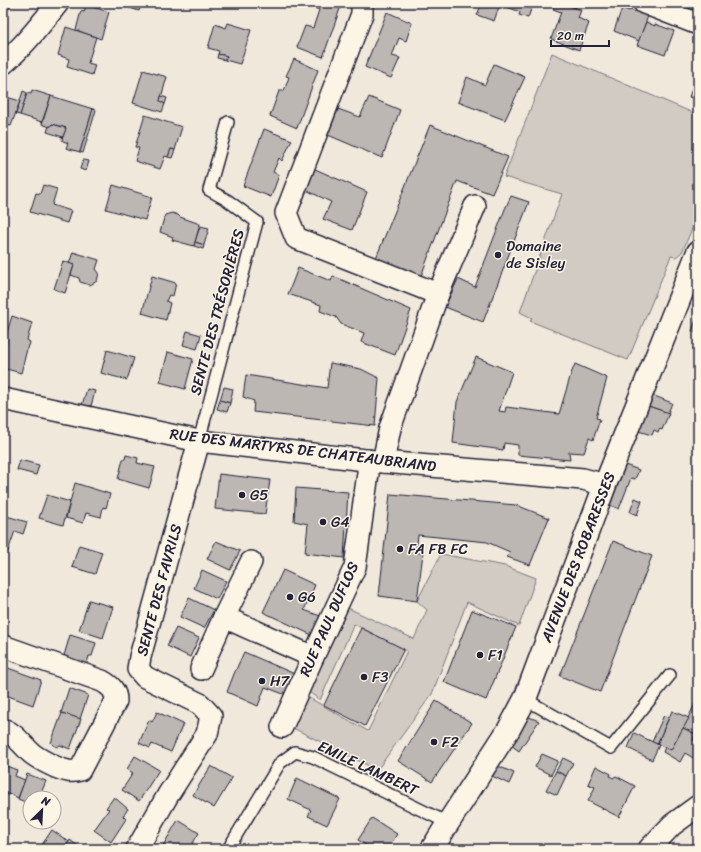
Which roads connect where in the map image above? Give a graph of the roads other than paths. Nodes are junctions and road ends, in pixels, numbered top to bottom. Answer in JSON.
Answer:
{"nodes":[{"id":1,"x":58,"y":3,"type":"edge"},
{"id":2,"x":362,"y":3,"type":"edge"},
{"id":3,"x":644,"y":3,"type":"edge"},
{"id":4,"x":698,"y":24,"type":"edge"},
{"id":5,"x":3,"y":64,"type":"edge"},
{"id":6,"x":228,"y":122,"type":"dead end"},
{"id":7,"x":475,"y":206,"type":"dead end"},
{"id":8,"x":698,"y":252,"type":"edge"},
{"id":9,"x":438,"y":294,"type":"junction"},
{"id":10,"x":3,"y":400,"type":"edge"},
{"id":11,"x":198,"y":440,"type":"junction"},
{"id":12,"x":376,"y":461,"type":"junction"},
{"id":13,"x":605,"y":485,"type":"junction"},
{"id":14,"x":251,"y":562,"type":"dead end"},
{"id":15,"x":224,"y":617,"type":"junction"},
{"id":16,"x":3,"y":646,"type":"edge"},
{"id":17,"x":313,"y":657,"type":"junction"},
{"id":18,"x":201,"y":669,"type":"dead end"},
{"id":19,"x":670,"y":675,"type":"dead end"},
{"id":20,"x":525,"y":699,"type":"junction"},
{"id":21,"x":282,"y":727,"type":"dead end"},
{"id":22,"x":3,"y":729,"type":"edge"},
{"id":23,"x":698,"y":806,"type":"edge"},
{"id":24,"x":448,"y":822,"type":"junction"},
{"id":25,"x":137,"y":849,"type":"edge"},
{"id":26,"x":228,"y":849,"type":"edge"},
{"id":27,"x":432,"y":849,"type":"edge"},
{"id":28,"x":649,"y":849,"type":"edge"}],
"edges":[{"from":1,"to":5,"type":"street"},
{"from":2,"to":9,"type":"street"},
{"from":3,"to":4,"type":"street"},
{"from":6,"to":11,"type":"lane","name":"SENTE DES TRÉSORIÈRES"},
{"from":7,"to":9,"type":"street","name":"RUE PAUL DUFLOS"},
{"from":8,"to":13,"type":"street","name":"AVENUE DES ROBARESSES"},
{"from":9,"to":12,"type":"street","name":"RUE PAUL DUFLOS"},
{"from":10,"to":11,"type":"street","name":"RUE DES MARTYRS DE CHATEAUBRIAND"},
{"from":11,"to":12,"type":"street","name":"RUE DES MARTYRS DE CHATEAUBRIAND"},
{"from":11,"to":25,"type":"street","name":"SENTE DES FAVRILS"},
{"from":12,"to":13,"type":"street","name":"RUE DES MARTYRS DE CHATEAUBRIAND"},
{"from":12,"to":17,"type":"street","name":"RUE PAUL DUFLOS"},
{"from":13,"to":20,"type":"street","name":"AVENUE DES ROBARESSES"},
{"from":14,"to":15,"type":"street"},
{"from":15,"to":17,"type":"street"},
{"from":15,"to":18,"type":"street"},
{"from":16,"to":22,"type":"street"},
{"from":17,"to":21,"type":"street","name":"RUE PAUL DUFLOS"},
{"from":19,"to":20,"type":"lane"},
{"from":20,"to":24,"type":"street","name":"AVENUE DES ROBARESSES"},
{"from":23,"to":28,"type":"street"},
{"from":24,"to":26,"type":"lane","name":"EMILE LAMBERT"},
{"from":24,"to":27,"type":"street","name":"AVENUE DES ROBARESSES"}]}
